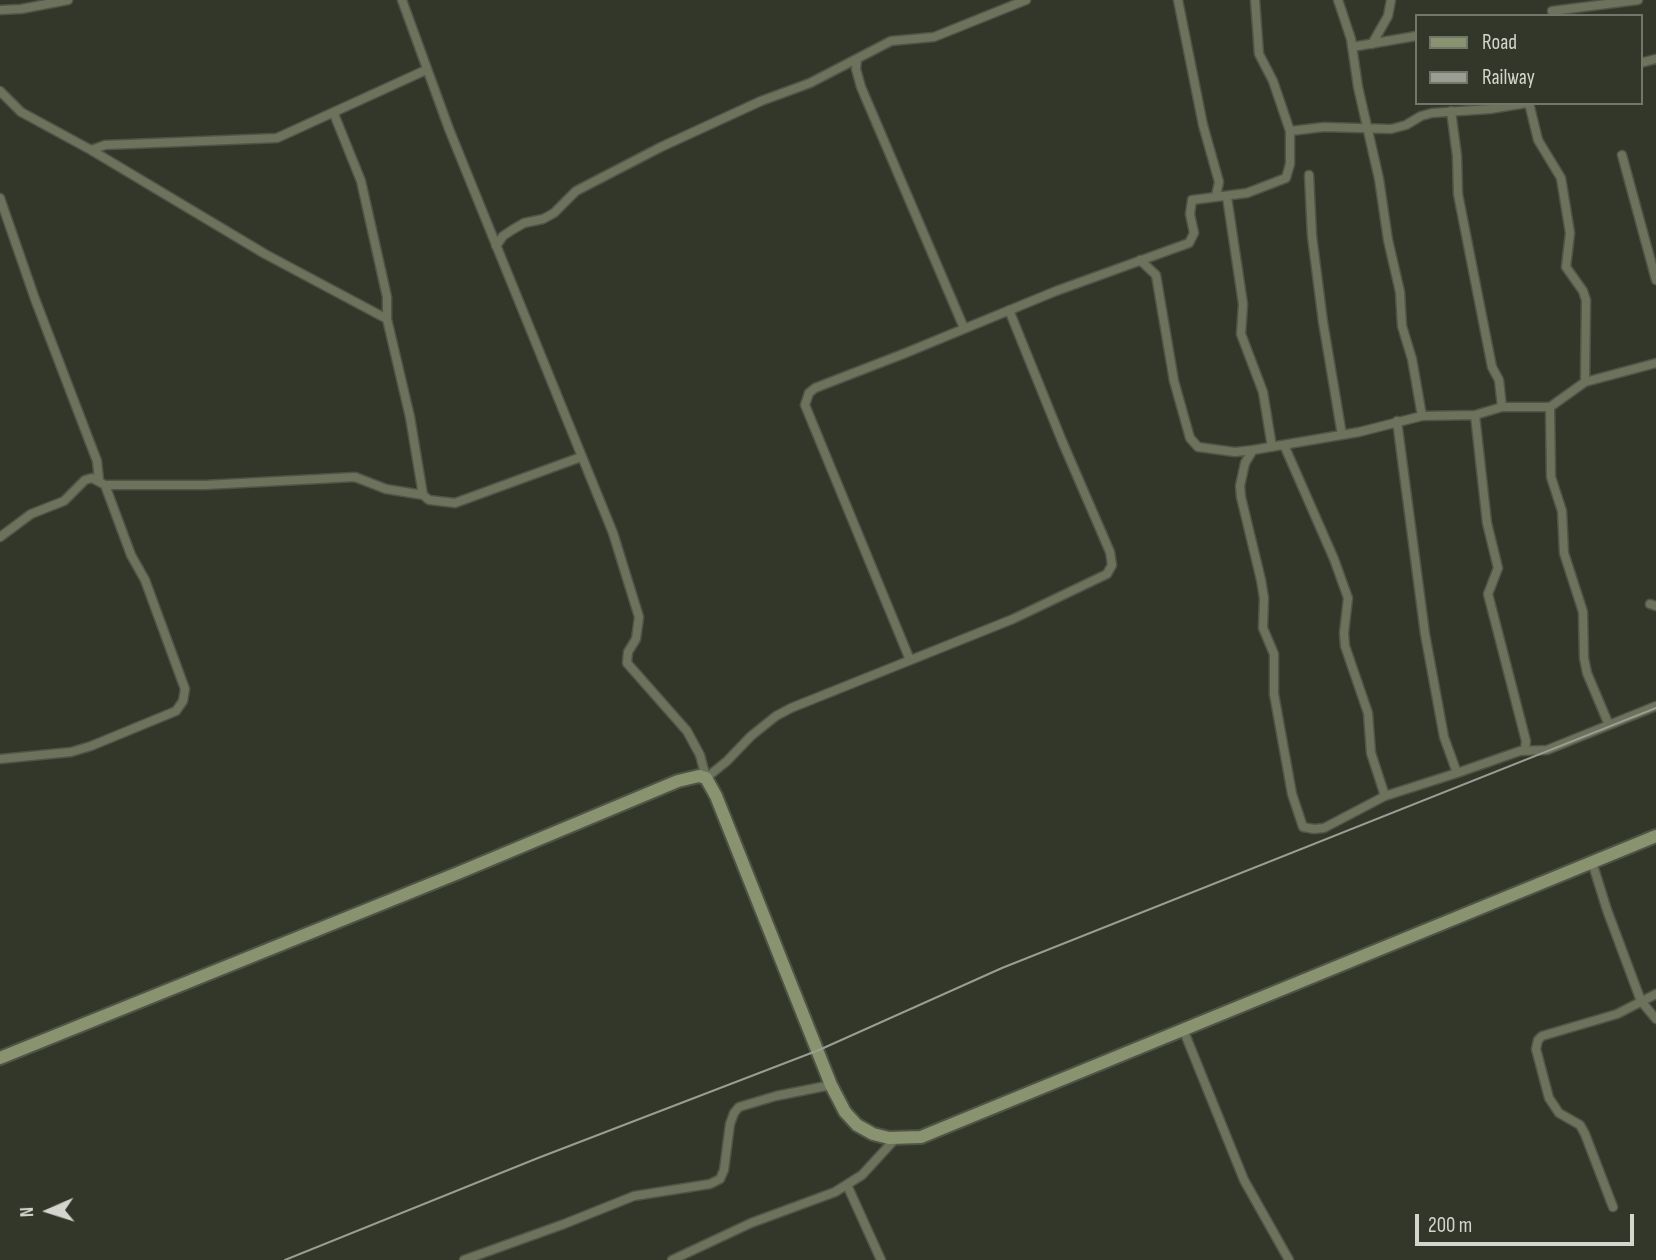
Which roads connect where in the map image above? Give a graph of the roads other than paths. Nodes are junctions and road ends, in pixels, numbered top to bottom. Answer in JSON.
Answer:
{"nodes":[{"id":1,"x":68,"y":0,"type":"edge"},
{"id":2,"x":402,"y":0,"type":"edge"},
{"id":3,"x":1026,"y":0,"type":"edge"},
{"id":4,"x":1178,"y":0,"type":"edge"},
{"id":5,"x":1255,"y":0,"type":"edge"},
{"id":6,"x":1338,"y":0,"type":"edge"},
{"id":7,"x":1391,"y":0,"type":"edge"},
{"id":8,"x":1550,"y":0,"type":"edge"},
{"id":9,"x":1638,"y":0,"type":"edge"},
{"id":10,"x":0,"y":10,"type":"edge"},
{"id":11,"x":1552,"y":14,"type":"edge"},
{"id":12,"x":1414,"y":36,"type":"edge"},
{"id":13,"x":1372,"y":44,"type":"junction"},
{"id":14,"x":1352,"y":47,"type":"junction"},
{"id":15,"x":858,"y":59,"type":"junction"},
{"id":16,"x":426,"y":70,"type":"junction"},
{"id":17,"x":0,"y":91,"type":"edge"},
{"id":18,"x":1515,"y":105,"type":"edge"},
{"id":19,"x":1529,"y":105,"type":"edge"},
{"id":20,"x":1451,"y":111,"type":"junction"},
{"id":21,"x":334,"y":114,"type":"junction"},
{"id":22,"x":1367,"y":130,"type":"junction"},
{"id":23,"x":1290,"y":131,"type":"junction"},
{"id":24,"x":91,"y":150,"type":"junction"},
{"id":25,"x":1622,"y":155,"type":"dead end"},
{"id":26,"x":1309,"y":175,"type":"dead end"},
{"id":27,"x":1216,"y":196,"type":"junction"},
{"id":28,"x":1227,"y":197,"type":"junction"},
{"id":29,"x":0,"y":198,"type":"edge"},
{"id":30,"x":496,"y":246,"type":"junction"},
{"id":31,"x":1140,"y":260,"type":"junction"},
{"id":32,"x":1656,"y":280,"type":"edge"},
{"id":33,"x":1009,"y":310,"type":"junction"},
{"id":34,"x":387,"y":319,"type":"junction"},
{"id":35,"x":964,"y":328,"type":"junction"},
{"id":36,"x":1656,"y":363,"type":"edge"},
{"id":37,"x":1585,"y":382,"type":"junction"},
{"id":38,"x":1502,"y":407,"type":"junction"},
{"id":39,"x":1550,"y":407,"type":"junction"},
{"id":40,"x":1475,"y":415,"type":"junction"},
{"id":41,"x":1422,"y":416,"type":"junction"},
{"id":42,"x":1397,"y":421,"type":"junction"},
{"id":43,"x":1342,"y":435,"type":"junction"},
{"id":44,"x":1284,"y":445,"type":"junction"},
{"id":45,"x":1272,"y":447,"type":"junction"},
{"id":46,"x":1253,"y":450,"type":"junction"},
{"id":47,"x":581,"y":457,"type":"junction"},
{"id":48,"x":102,"y":483,"type":"junction"},
{"id":49,"x":423,"y":495,"type":"junction"},
{"id":50,"x":0,"y":537,"type":"edge"},
{"id":51,"x":910,"y":660,"type":"junction"},
{"id":52,"x":1656,"y":706,"type":"edge"},
{"id":53,"x":1608,"y":725,"type":"junction"},
{"id":54,"x":1525,"y":750,"type":"junction"},
{"id":55,"x":0,"y":759,"type":"edge"},
{"id":56,"x":1457,"y":773,"type":"junction"},
{"id":57,"x":706,"y":778,"type":"junction"},
{"id":58,"x":1385,"y":796,"type":"junction"},
{"id":59,"x":1656,"y":836,"type":"edge"},
{"id":60,"x":1592,"y":862,"type":"junction"},
{"id":61,"x":1656,"y":995,"type":"edge"},
{"id":62,"x":1641,"y":1001,"type":"junction"},
{"id":63,"x":1656,"y":1019,"type":"edge"},
{"id":64,"x":1183,"y":1029,"type":"junction"},
{"id":65,"x":0,"y":1058,"type":"edge"},
{"id":66,"x":831,"y":1085,"type":"junction"},
{"id":67,"x":895,"y":1138,"type":"junction"},
{"id":68,"x":847,"y":1185,"type":"junction"},
{"id":69,"x":1613,"y":1207,"type":"dead end"},
{"id":70,"x":464,"y":1260,"type":"edge"},
{"id":71,"x":673,"y":1260,"type":"edge"},
{"id":72,"x":881,"y":1260,"type":"edge"},
{"id":73,"x":1289,"y":1260,"type":"edge"}],
"edges":[{"from":1,"to":10,"type":"street"},
{"from":2,"to":16,"type":"street"},
{"from":3,"to":15,"type":"street"},
{"from":4,"to":27,"type":"street"},
{"from":5,"to":23,"type":"street"},
{"from":6,"to":14,"type":"street"},
{"from":7,"to":13,"type":"street"},
{"from":8,"to":11,"type":"street"},
{"from":9,"to":11,"type":"street"},
{"from":12,"to":13,"type":"street"},
{"from":13,"to":14,"type":"street"},
{"from":14,"to":22,"type":"street"},
{"from":15,"to":30,"type":"street"},
{"from":15,"to":35,"type":"street"},
{"from":16,"to":21,"type":"street"},
{"from":16,"to":30,"type":"street"},
{"from":17,"to":24,"type":"street"},
{"from":18,"to":20,"type":"street"},
{"from":19,"to":37,"type":"street"},
{"from":20,"to":22,"type":"street"},
{"from":20,"to":38,"type":"street"},
{"from":21,"to":24,"type":"street"},
{"from":21,"to":34,"type":"street"},
{"from":22,"to":23,"type":"street"},
{"from":22,"to":41,"type":"street"},
{"from":23,"to":28,"type":"street"},
{"from":24,"to":34,"type":"street"},
{"from":25,"to":32,"type":"street"},
{"from":26,"to":43,"type":"street"},
{"from":27,"to":28,"type":"street"},
{"from":27,"to":31,"type":"street"},
{"from":28,"to":45,"type":"street"},
{"from":29,"to":48,"type":"street"},
{"from":30,"to":47,"type":"street"},
{"from":31,"to":33,"type":"street"},
{"from":31,"to":46,"type":"street"},
{"from":33,"to":35,"type":"street"},
{"from":33,"to":51,"type":"street"},
{"from":34,"to":49,"type":"street"},
{"from":35,"to":51,"type":"street"},
{"from":36,"to":37,"type":"street"},
{"from":37,"to":39,"type":"street"},
{"from":38,"to":39,"type":"street"},
{"from":38,"to":40,"type":"street"},
{"from":39,"to":53,"type":"street"},
{"from":40,"to":41,"type":"street"},
{"from":40,"to":54,"type":"street"},
{"from":41,"to":42,"type":"street"},
{"from":42,"to":43,"type":"street"},
{"from":42,"to":56,"type":"street"},
{"from":43,"to":44,"type":"street"},
{"from":44,"to":45,"type":"street"},
{"from":44,"to":58,"type":"street"},
{"from":45,"to":46,"type":"street"},
{"from":46,"to":58,"type":"street"},
{"from":47,"to":49,"type":"street"},
{"from":47,"to":57,"type":"street"},
{"from":48,"to":49,"type":"street"},
{"from":48,"to":50,"type":"street"},
{"from":48,"to":55,"type":"street"},
{"from":51,"to":57,"type":"street"},
{"from":52,"to":53,"type":"street"},
{"from":53,"to":54,"type":"street"},
{"from":54,"to":56,"type":"street"},
{"from":56,"to":58,"type":"street"},
{"from":57,"to":65,"type":"street"},
{"from":57,"to":66,"type":"street"},
{"from":59,"to":60,"type":"street"},
{"from":60,"to":62,"type":"street"},
{"from":60,"to":64,"type":"street"},
{"from":61,"to":62,"type":"street"},
{"from":62,"to":63,"type":"street"},
{"from":62,"to":69,"type":"street"},
{"from":64,"to":67,"type":"street"},
{"from":64,"to":73,"type":"street"},
{"from":66,"to":67,"type":"street"},
{"from":66,"to":70,"type":"street"},
{"from":67,"to":68,"type":"street"},
{"from":68,"to":71,"type":"street"},
{"from":68,"to":72,"type":"street"}]}
